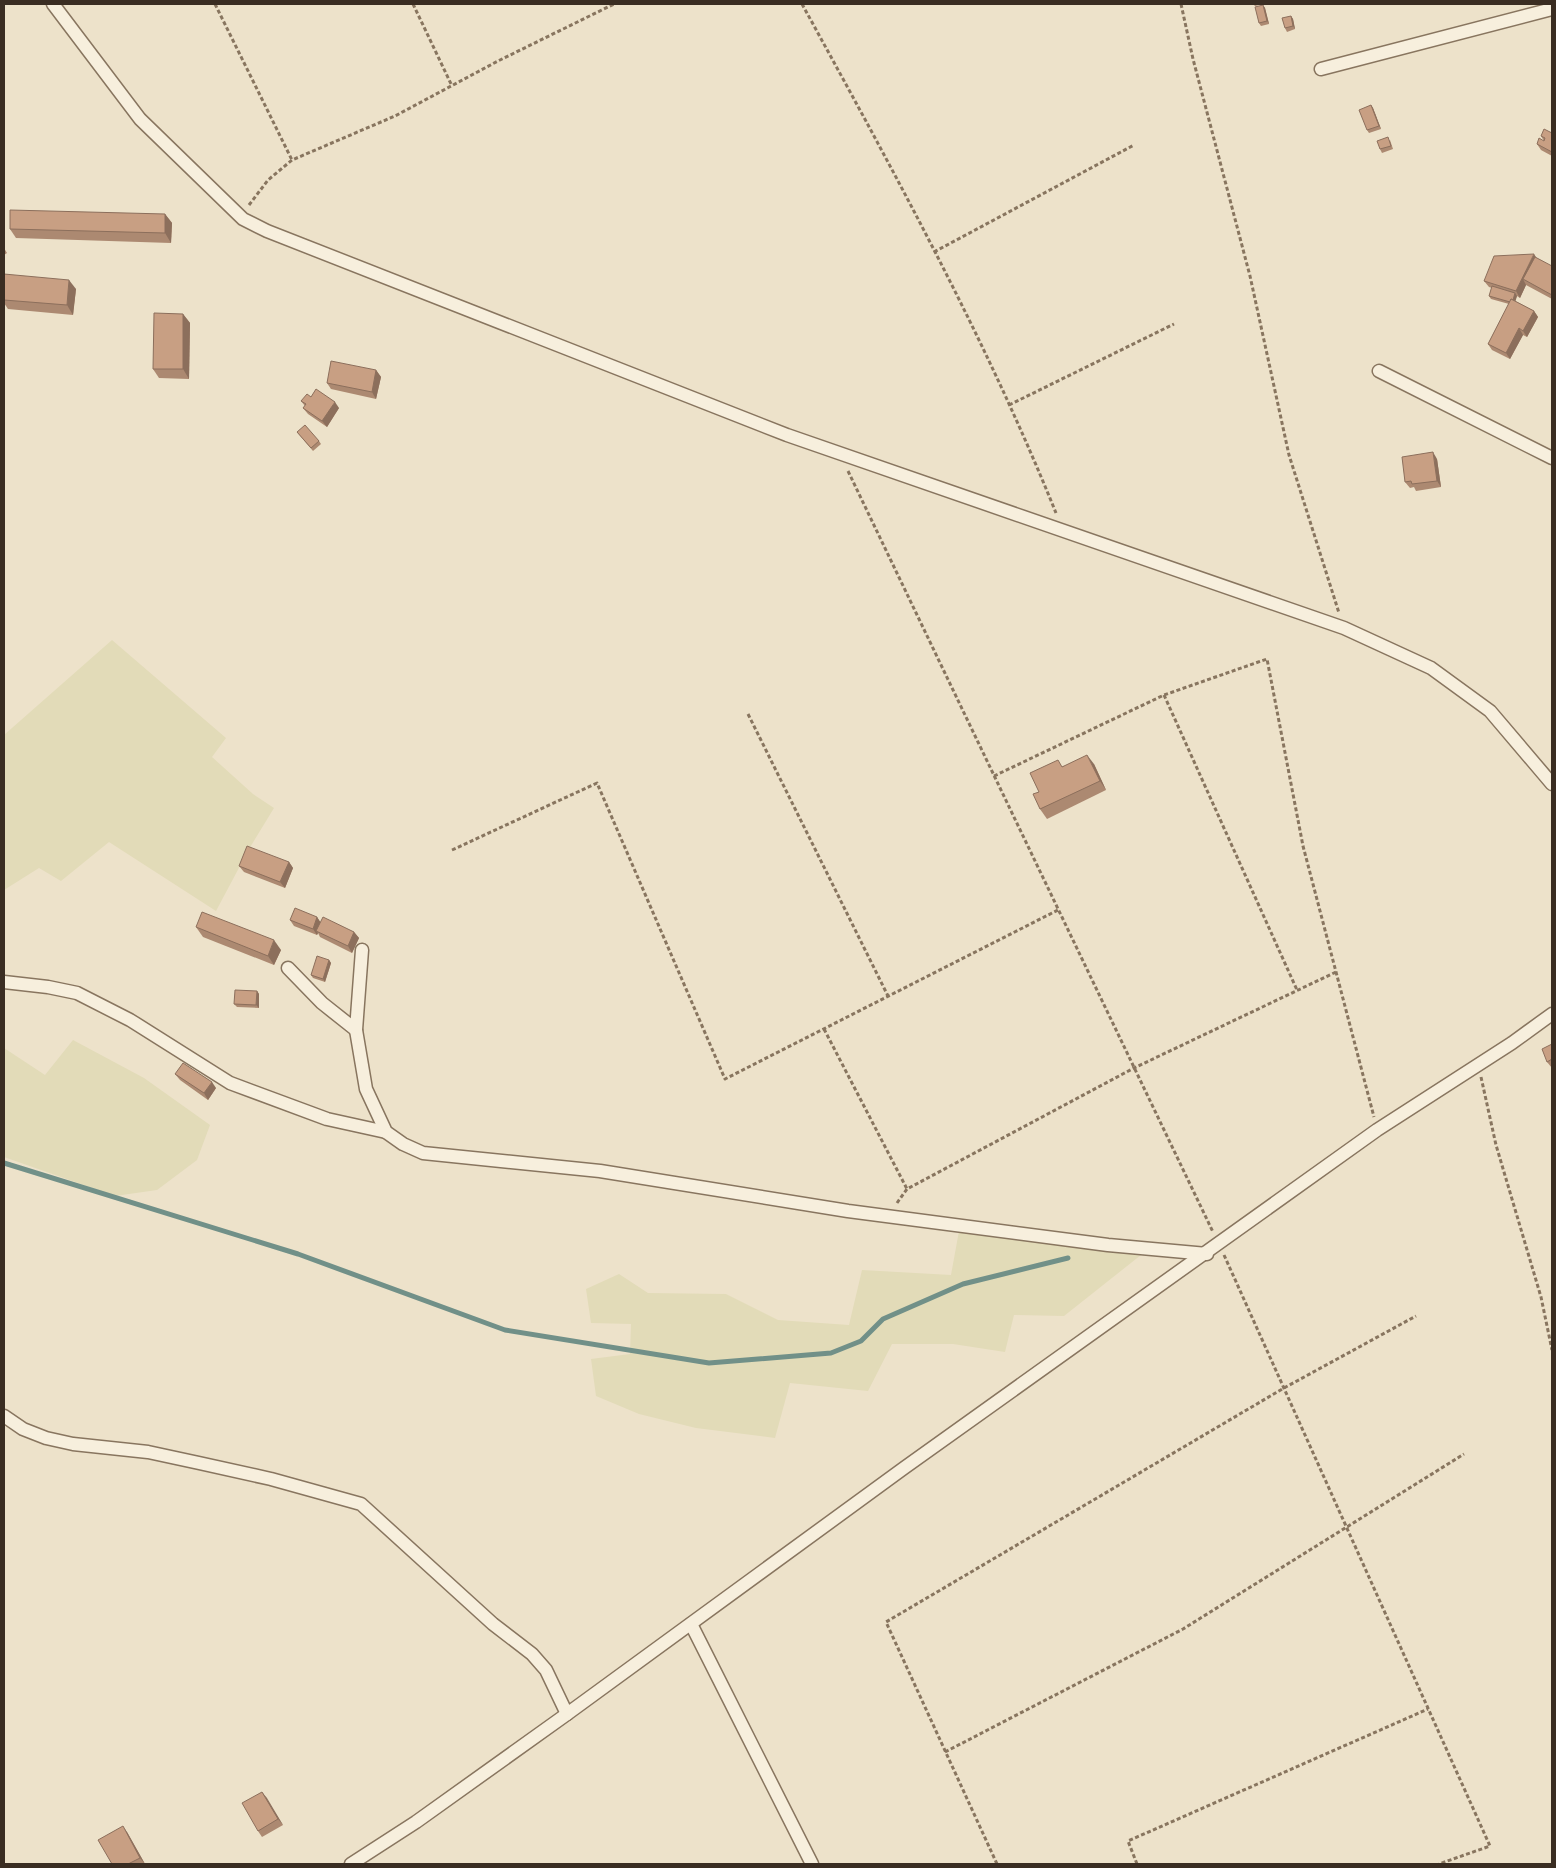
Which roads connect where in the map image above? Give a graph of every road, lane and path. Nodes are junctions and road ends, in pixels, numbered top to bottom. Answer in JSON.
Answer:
{"nodes":[{"id":1,"x":52,"y":4,"type":"edge"},
{"id":2,"x":215,"y":4,"type":"edge"},
{"id":3,"x":413,"y":4,"type":"edge"},
{"id":4,"x":614,"y":4,"type":"edge"},
{"id":5,"x":802,"y":4,"type":"edge"},
{"id":6,"x":1181,"y":4,"type":"edge"},
{"id":7,"x":1552,"y":9,"type":"edge"},
{"id":8,"x":1321,"y":69,"type":"dead end"},
{"id":9,"x":452,"y":86,"type":"junction"},
{"id":10,"x":1134,"y":146,"type":"dead end"},
{"id":11,"x":292,"y":160,"type":"junction"},
{"id":12,"x":243,"y":219,"type":"junction"},
{"id":13,"x":934,"y":252,"type":"junction"},
{"id":14,"x":1174,"y":324,"type":"dead end"},
{"id":15,"x":1378,"y":371,"type":"dead end"},
{"id":16,"x":1009,"y":405,"type":"junction"},
{"id":17,"x":839,"y":453,"type":"junction"},
{"id":18,"x":1551,"y":455,"type":"edge"},
{"id":19,"x":1063,"y":529,"type":"junction"},
{"id":20,"x":1344,"y":628,"type":"junction"},
{"id":21,"x":1164,"y":695,"type":"junction"},
{"id":22,"x":748,"y":714,"type":"dead end"},
{"id":23,"x":994,"y":776,"type":"junction"},
{"id":24,"x":1552,"y":784,"type":"edge"},
{"id":25,"x":452,"y":850,"type":"dead end"},
{"id":26,"x":1058,"y":910,"type":"junction"},
{"id":27,"x":362,"y":950,"type":"dead end"},
{"id":28,"x":288,"y":968,"type":"dead end"},
{"id":29,"x":1336,"y":972,"type":"junction"},
{"id":30,"x":4,"y":982,"type":"edge"},
{"id":31,"x":1297,"y":990,"type":"junction"},
{"id":32,"x":888,"y":996,"type":"junction"},
{"id":33,"x":1552,"y":1014,"type":"edge"},
{"id":34,"x":824,"y":1028,"type":"junction"},
{"id":35,"x":356,"y":1030,"type":"junction"},
{"id":36,"x":1478,"y":1065,"type":"junction"},
{"id":37,"x":1134,"y":1068,"type":"junction"},
{"id":38,"x":1377,"y":1130,"type":"junction"},
{"id":39,"x":386,"y":1132,"type":"junction"},
{"id":40,"x":907,"y":1189,"type":"junction"},
{"id":41,"x":888,"y":1216,"type":"junction"},
{"id":42,"x":1220,"y":1244,"type":"junction"},
{"id":43,"x":1207,"y":1254,"type":"junction"},
{"id":44,"x":1416,"y":1316,"type":"dead end"},
{"id":45,"x":1552,"y":1350,"type":"edge"},
{"id":46,"x":1284,"y":1388,"type":"junction"},
{"id":47,"x":4,"y":1416,"type":"edge"},
{"id":48,"x":1464,"y":1454,"type":"dead end"},
{"id":49,"x":1347,"y":1528,"type":"junction"},
{"id":50,"x":691,"y":1624,"type":"junction"},
{"id":51,"x":1428,"y":1709,"type":"junction"},
{"id":52,"x":568,"y":1714,"type":"junction"},
{"id":53,"x":945,"y":1752,"type":"junction"},
{"id":54,"x":351,"y":1864,"type":"edge"},
{"id":55,"x":812,"y":1864,"type":"edge"},
{"id":56,"x":997,"y":1864,"type":"edge"},
{"id":57,"x":1137,"y":1864,"type":"edge"},
{"id":58,"x":1439,"y":1864,"type":"edge"}],
"edges":[{"from":1,"to":12,"type":"street"},
{"from":2,"to":11,"type":"path"},
{"from":3,"to":9,"type":"path"},
{"from":4,"to":9,"type":"path"},
{"from":5,"to":13,"type":"path"},
{"from":6,"to":20,"type":"path"},
{"from":7,"to":8,"type":"street"},
{"from":9,"to":11,"type":"path"},
{"from":10,"to":13,"type":"path"},
{"from":11,"to":12,"type":"path"},
{"from":12,"to":17,"type":"street"},
{"from":13,"to":16,"type":"path"},
{"from":14,"to":16,"type":"path"},
{"from":15,"to":18,"type":"street"},
{"from":16,"to":19,"type":"path"},
{"from":17,"to":19,"type":"street"},
{"from":17,"to":23,"type":"path"},
{"from":19,"to":20,"type":"street"},
{"from":20,"to":24,"type":"street"},
{"from":21,"to":23,"type":"path"},
{"from":21,"to":29,"type":"path"},
{"from":21,"to":31,"type":"path"},
{"from":22,"to":32,"type":"path"},
{"from":23,"to":26,"type":"path"},
{"from":25,"to":34,"type":"path"},
{"from":26,"to":32,"type":"path"},
{"from":26,"to":37,"type":"path"},
{"from":27,"to":35,"type":"street"},
{"from":28,"to":35,"type":"street"},
{"from":29,"to":31,"type":"path"},
{"from":29,"to":38,"type":"path"},
{"from":30,"to":39,"type":"street"},
{"from":31,"to":37,"type":"path"},
{"from":32,"to":34,"type":"path"},
{"from":33,"to":36,"type":"street"},
{"from":34,"to":40,"type":"path"},
{"from":35,"to":39,"type":"street"},
{"from":36,"to":38,"type":"street"},
{"from":36,"to":45,"type":"path"},
{"from":37,"to":40,"type":"path"},
{"from":37,"to":42,"type":"path"},
{"from":38,"to":42,"type":"street"},
{"from":39,"to":41,"type":"street"},
{"from":40,"to":41,"type":"path"},
{"from":41,"to":43,"type":"street"},
{"from":42,"to":43,"type":"street"},
{"from":42,"to":46,"type":"path"},
{"from":43,"to":50,"type":"street"},
{"from":44,"to":46,"type":"path"},
{"from":46,"to":49,"type":"path"},
{"from":46,"to":53,"type":"path"},
{"from":47,"to":52,"type":"street"},
{"from":48,"to":49,"type":"path"},
{"from":49,"to":51,"type":"path"},
{"from":49,"to":53,"type":"path"},
{"from":50,"to":52,"type":"street"},
{"from":50,"to":55,"type":"street"},
{"from":51,"to":57,"type":"path"},
{"from":51,"to":58,"type":"path"},
{"from":52,"to":54,"type":"street"},
{"from":53,"to":56,"type":"path"}]}
